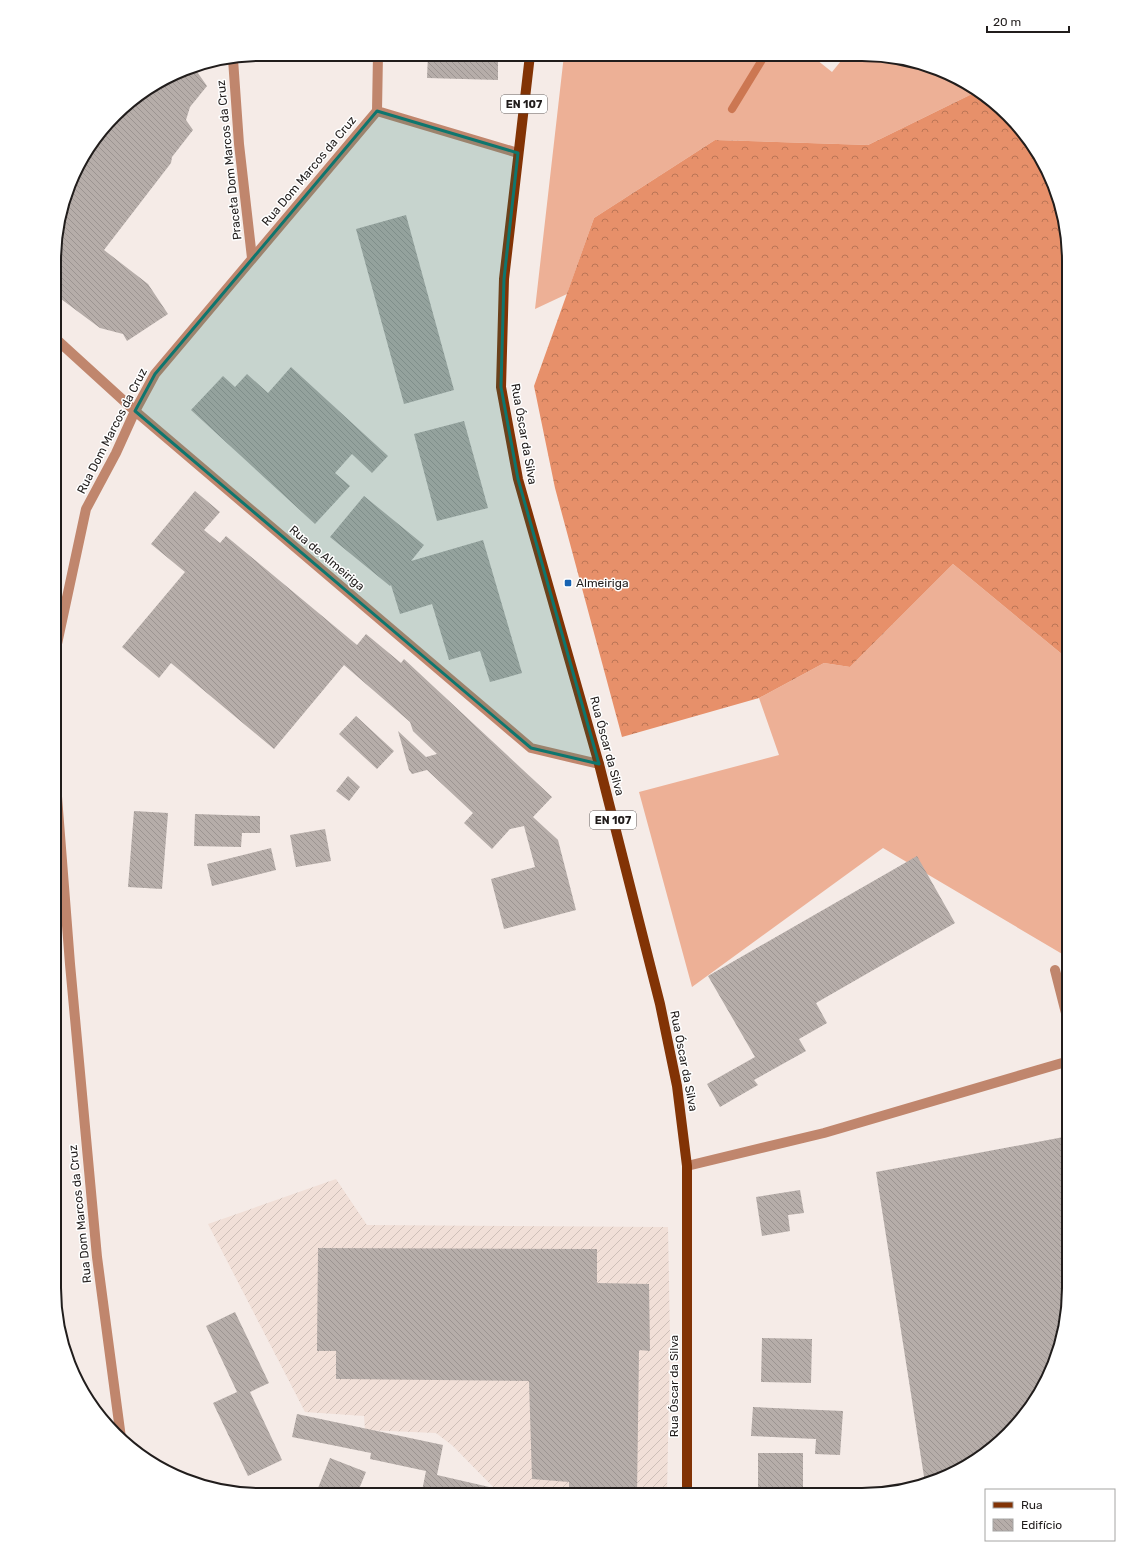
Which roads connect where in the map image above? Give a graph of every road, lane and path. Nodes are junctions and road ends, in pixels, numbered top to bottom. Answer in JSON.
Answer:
{"nodes":[{"id":1,"x":378,"y":61,"type":"edge"},
{"id":2,"x":529,"y":61,"type":"edge"},
{"id":3,"x":233,"y":63,"type":"edge"},
{"id":4,"x":377,"y":111,"type":"junction"},
{"id":5,"x":518,"y":153,"type":"junction"},
{"id":6,"x":252,"y":258,"type":"junction"},
{"id":7,"x":61,"y":344,"type":"edge"},
{"id":8,"x":135,"y":411,"type":"junction"},
{"id":9,"x":61,"y":625,"type":"edge"},
{"id":10,"x":599,"y":764,"type":"junction"},
{"id":11,"x":61,"y":848,"type":"edge"},
{"id":12,"x":1055,"y":970,"type":"dead end"},
{"id":13,"x":1062,"y":998,"type":"edge"},
{"id":14,"x":1062,"y":1063,"type":"edge"},
{"id":15,"x":687,"y":1166,"type":"junction"},
{"id":16,"x":120,"y":1429,"type":"edge"},
{"id":17,"x":687,"y":1488,"type":"edge"}],
"edges":[{"from":1,"to":4,"type":"street"},
{"from":2,"to":5,"type":"main road","name":"Rua Óscar da Silva","number":"EN 107"},
{"from":3,"to":6,"type":"street","name":"Praceta Dom Marcos da Cruz"},
{"from":4,"to":5,"type":"street"},
{"from":4,"to":6,"type":"street","name":"Rua Dom Marcos da Cruz"},
{"from":5,"to":10,"type":"main road","name":"Rua Óscar da Silva","number":"EN 107"},
{"from":6,"to":8,"type":"street","name":"Rua Dom Marcos da Cruz"},
{"from":7,"to":8,"type":"street","name":"Rua de Almeiriga"},
{"from":8,"to":9,"type":"street","name":"Rua Dom Marcos da Cruz"},
{"from":8,"to":10,"type":"street","name":"Rua de Almeiriga"},
{"from":10,"to":15,"type":"main road","name":"Rua Óscar da Silva","number":"EN 107"},
{"from":11,"to":16,"type":"street","name":"Rua Dom Marcos da Cruz"},
{"from":12,"to":13,"type":"street"},
{"from":14,"to":15,"type":"street"},
{"from":15,"to":17,"type":"main road","name":"Rua Óscar da Silva","number":"EN 107"}]}
